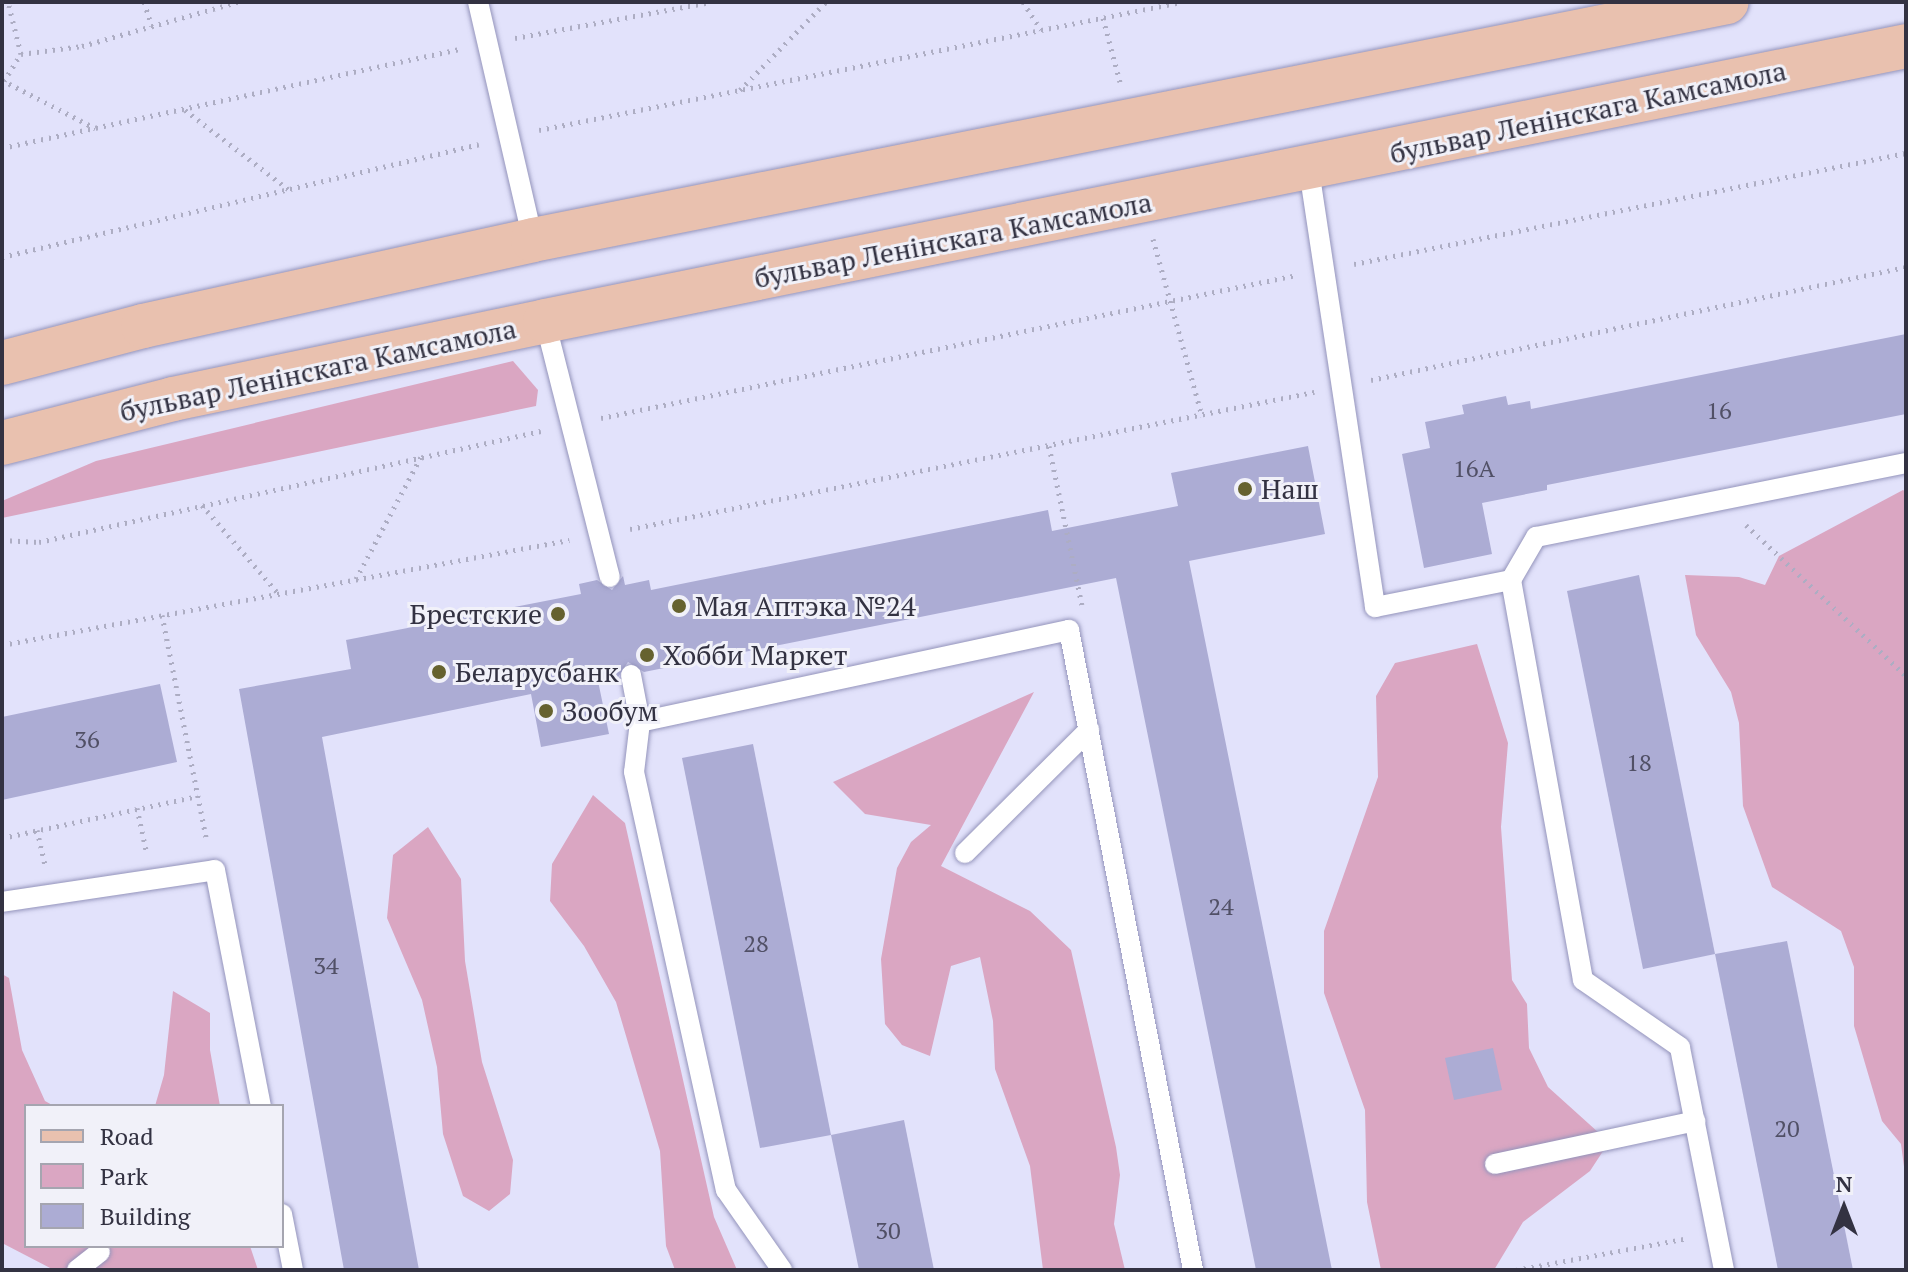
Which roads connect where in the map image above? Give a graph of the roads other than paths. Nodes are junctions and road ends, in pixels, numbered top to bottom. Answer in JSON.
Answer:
{"nodes":[{"id":1,"x":478,"y":2,"type":"edge"},
{"id":2,"x":1727,"y":2,"type":"edge"},
{"id":3,"x":1906,"y":46,"type":"edge"},
{"id":4,"x":1309,"y":170,"type":"junction"},
{"id":5,"x":533,"y":240,"type":"junction"},
{"id":6,"x":545,"y":321,"type":"junction"},
{"id":7,"x":2,"y":363,"type":"edge"},
{"id":8,"x":2,"y":443,"type":"edge"},
{"id":9,"x":1906,"y":463,"type":"edge"},
{"id":10,"x":610,"y":577,"type":"dead end"},
{"id":11,"x":1511,"y":580,"type":"junction"},
{"id":12,"x":631,"y":675,"type":"dead end"},
{"id":13,"x":640,"y":722,"type":"junction"},
{"id":14,"x":1089,"y":730,"type":"junction"},
{"id":15,"x":965,"y":853,"type":"dead end"},
{"id":16,"x":2,"y":902,"type":"edge"},
{"id":17,"x":261,"y":1104,"type":"edge"},
{"id":18,"x":1695,"y":1121,"type":"junction"},
{"id":19,"x":1495,"y":1164,"type":"dead end"},
{"id":20,"x":284,"y":1224,"type":"edge"},
{"id":21,"x":100,"y":1252,"type":"dead end"},
{"id":22,"x":77,"y":1270,"type":"edge"},
{"id":23,"x":293,"y":1270,"type":"edge"},
{"id":24,"x":782,"y":1270,"type":"edge"},
{"id":25,"x":1193,"y":1270,"type":"edge"},
{"id":26,"x":1724,"y":1270,"type":"edge"}],
"edges":[{"from":1,"to":5,"type":"lane"},
{"from":2,"to":5,"type":"main road"},
{"from":3,"to":4,"type":"main road","name":"бульвар Ленінскага Камсамола"},
{"from":4,"to":6,"type":"main road","name":"бульвар Ленінскага Камсамола"},
{"from":4,"to":11,"type":"lane"},
{"from":5,"to":7,"type":"main road"},
{"from":6,"to":8,"type":"main road","name":"бульвар Ленінскага Камсамола"},
{"from":6,"to":10,"type":"lane"},
{"from":9,"to":11,"type":"lane"},
{"from":11,"to":18,"type":"lane"},
{"from":12,"to":13,"type":"lane"},
{"from":13,"to":14,"type":"lane"},
{"from":13,"to":24,"type":"lane"},
{"from":14,"to":15,"type":"lane"},
{"from":14,"to":25,"type":"lane"},
{"from":16,"to":17,"type":"lane"},
{"from":18,"to":19,"type":"lane"},
{"from":18,"to":26,"type":"lane"},
{"from":20,"to":23,"type":"lane"},
{"from":21,"to":22,"type":"lane"}]}
